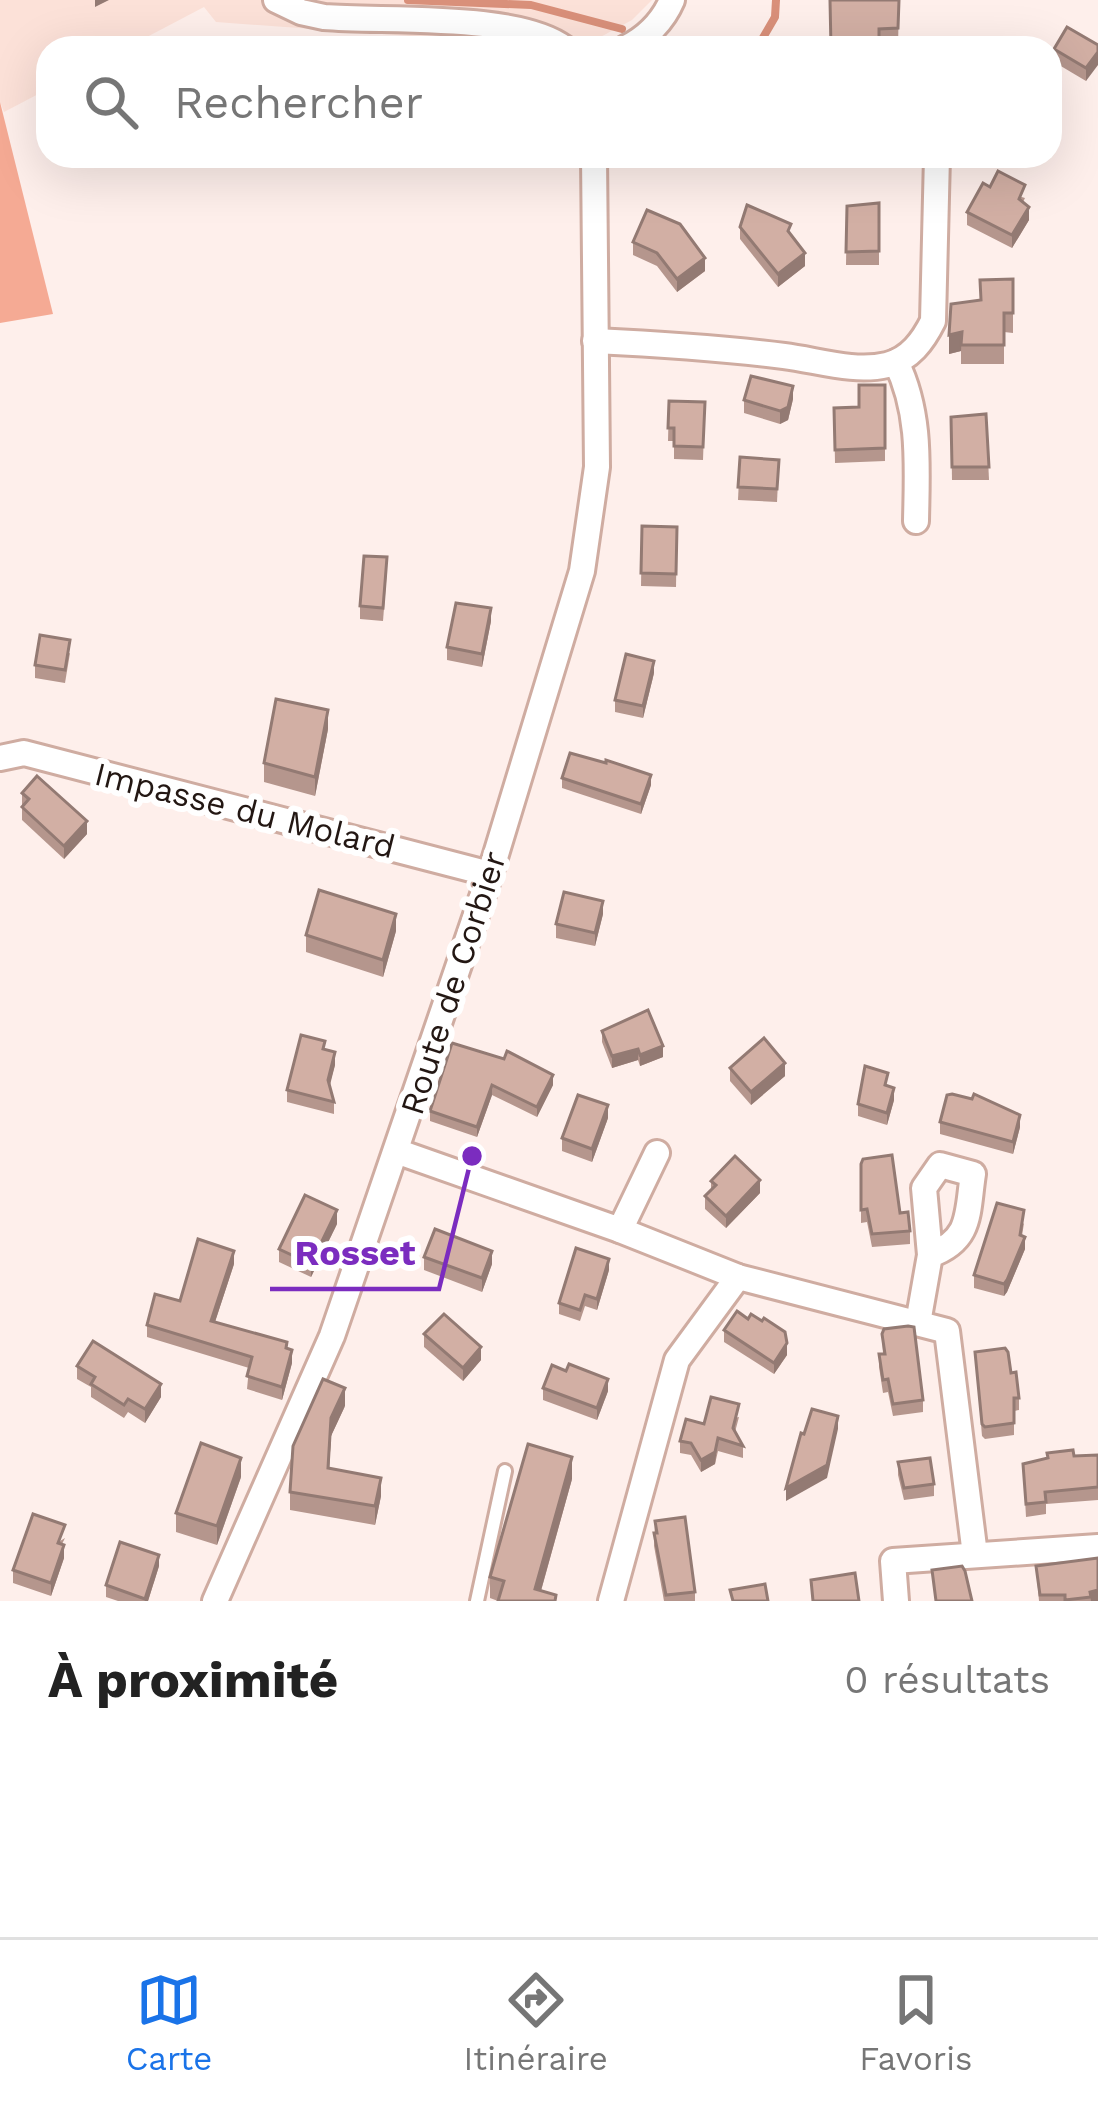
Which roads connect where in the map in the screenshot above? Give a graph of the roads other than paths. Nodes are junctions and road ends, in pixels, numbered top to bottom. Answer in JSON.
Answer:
{"nodes":[{"id":1,"x":276,"y":0,"type":"edge"},
{"id":2,"x":672,"y":0,"type":"edge"},
{"id":3,"x":542,"y":36,"type":"edge"},
{"id":4,"x":646,"y":36,"type":"edge"},
{"id":5,"x":594,"y":168,"type":"edge"},
{"id":6,"x":937,"y":168,"type":"edge"},
{"id":7,"x":596,"y":341,"type":"junction"},
{"id":8,"x":896,"y":362,"type":"junction"},
{"id":9,"x":916,"y":521,"type":"dead end"},
{"id":10,"x":0,"y":758,"type":"edge"},
{"id":11,"x":490,"y":874,"type":"junction"},
{"id":12,"x":396,"y":1150,"type":"junction"},
{"id":13,"x":657,"y":1153,"type":"dead end"},
{"id":14,"x":620,"y":1230,"type":"junction"},
{"id":15,"x":931,"y":1256,"type":"dead end"},
{"id":16,"x":738,"y":1276,"type":"junction"},
{"id":17,"x":918,"y":1323,"type":"junction"},
{"id":18,"x":505,"y":1471,"type":"dead end"},
{"id":19,"x":1098,"y":1547,"type":"edge"},
{"id":20,"x":975,"y":1555,"type":"junction"},
{"id":21,"x":215,"y":1601,"type":"edge"},
{"id":22,"x":477,"y":1601,"type":"edge"},
{"id":23,"x":611,"y":1601,"type":"edge"},
{"id":24,"x":896,"y":1601,"type":"edge"}],
"edges":[{"from":1,"to":3,"type":"street"},
{"from":2,"to":4,"type":"street"},
{"from":5,"to":7,"type":"street","name":"Route de Corbier"},
{"from":6,"to":8,"type":"street"},
{"from":7,"to":8,"type":"street"},
{"from":7,"to":11,"type":"street","name":"Route de Corbier"},
{"from":8,"to":9,"type":"street"},
{"from":10,"to":11,"type":"street","name":"Impasse du Molard"},
{"from":11,"to":12,"type":"street","name":"Route de Corbier"},
{"from":12,"to":14,"type":"street"},
{"from":12,"to":21,"type":"street","name":"Route de Corbier"},
{"from":13,"to":14,"type":"street"},
{"from":14,"to":16,"type":"street"},
{"from":15,"to":17,"type":"street"},
{"from":16,"to":17,"type":"street"},
{"from":16,"to":23,"type":"street"},
{"from":17,"to":20,"type":"street"},
{"from":18,"to":22,"type":"lane"},
{"from":19,"to":20,"type":"street"},
{"from":20,"to":24,"type":"street"}]}
